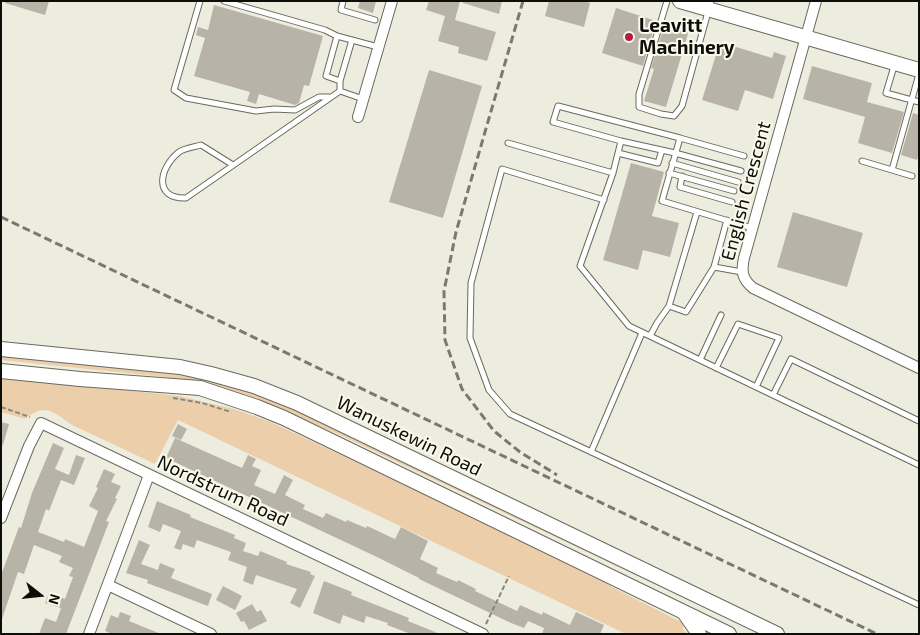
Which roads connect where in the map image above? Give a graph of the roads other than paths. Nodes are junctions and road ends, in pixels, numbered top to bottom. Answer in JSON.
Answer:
{"nodes":[{"id":1,"x":200,"y":1,"type":"edge"},
{"id":2,"x":224,"y":1,"type":"edge"},
{"id":3,"x":344,"y":1,"type":"edge"},
{"id":4,"x":392,"y":1,"type":"edge"},
{"id":5,"x":667,"y":1,"type":"edge"},
{"id":6,"x":680,"y":1,"type":"edge"},
{"id":7,"x":816,"y":1,"type":"edge"},
{"id":8,"x":709,"y":6,"type":"edge"},
{"id":9,"x":375,"y":20,"type":"dead end"},
{"id":10,"x":337,"y":36,"type":"junction"},
{"id":11,"x":806,"y":38,"type":"junction"},
{"id":12,"x":352,"y":40,"type":"junction"},
{"id":13,"x":378,"y":48,"type":"junction"},
{"id":14,"x":895,"y":63,"type":"junction"},
{"id":15,"x":919,"y":70,"type":"edge"},
{"id":16,"x":919,"y":74,"type":"edge"},
{"id":17,"x":340,"y":81,"type":"junction"},
{"id":18,"x":340,"y":91,"type":"junction"},
{"id":19,"x":330,"y":97,"type":"junction"},
{"id":20,"x":363,"y":99,"type":"junction"},
{"id":21,"x":912,"y":100,"type":"junction"},
{"id":22,"x":919,"y":102,"type":"edge"},
{"id":23,"x":358,"y":117,"type":"dead end"},
{"id":24,"x":680,"y":138,"type":"junction"},
{"id":25,"x":621,"y":141,"type":"junction"},
{"id":26,"x":508,"y":143,"type":"dead end"},
{"id":27,"x":662,"y":150,"type":"junction"},
{"id":28,"x":618,"y":153,"type":"junction"},
{"id":29,"x":675,"y":153,"type":"junction"},
{"id":30,"x":744,"y":156,"type":"dead end"},
{"id":31,"x":862,"y":162,"type":"dead end"},
{"id":32,"x":672,"y":163,"type":"junction"},
{"id":33,"x":233,"y":165,"type":"junction"},
{"id":34,"x":892,"y":170,"type":"junction"},
{"id":35,"x":741,"y":171,"type":"dead end"},
{"id":36,"x":669,"y":172,"type":"junction"},
{"id":37,"x":613,"y":173,"type":"junction"},
{"id":38,"x":682,"y":176,"type":"junction"},
{"id":39,"x":912,"y":176,"type":"dead end"},
{"id":40,"x":738,"y":182,"type":"dead end"},
{"id":41,"x":734,"y":191,"type":"dead end"},
{"id":42,"x":604,"y":200,"type":"junction"},
{"id":43,"x":732,"y":202,"type":"dead end"},
{"id":44,"x":697,"y":212,"type":"junction"},
{"id":45,"x":727,"y":220,"type":"junction"},
{"id":46,"x":752,"y":228,"type":"junction"},
{"id":47,"x":714,"y":267,"type":"junction"},
{"id":48,"x":742,"y":272,"type":"junction"},
{"id":49,"x":669,"y":306,"type":"junction"},
{"id":50,"x":721,"y":315,"type":"dead end"},
{"id":51,"x":642,"y":333,"type":"junction"},
{"id":52,"x":650,"y":336,"type":"junction"},
{"id":53,"x":1,"y":349,"type":"edge"},
{"id":54,"x":700,"y":360,"type":"junction"},
{"id":55,"x":716,"y":368,"type":"junction"},
{"id":56,"x":919,"y":368,"type":"edge"},
{"id":57,"x":1,"y":371,"type":"edge"},
{"id":58,"x":756,"y":387,"type":"junction"},
{"id":59,"x":773,"y":395,"type":"junction"},
{"id":60,"x":919,"y":421,"type":"edge"},
{"id":61,"x":591,"y":452,"type":"junction"},
{"id":62,"x":919,"y":465,"type":"edge"},
{"id":63,"x":150,"y":475,"type":"junction"},
{"id":64,"x":1,"y":518,"type":"edge"},
{"id":65,"x":108,"y":585,"type":"junction"},
{"id":66,"x":919,"y":606,"type":"edge"},
{"id":67,"x":730,"y":610,"type":"junction"},
{"id":68,"x":683,"y":612,"type":"junction"},
{"id":69,"x":470,"y":631,"type":"edge"},
{"id":70,"x":725,"y":633,"type":"edge"},
{"id":71,"x":89,"y":634,"type":"edge"},
{"id":72,"x":211,"y":634,"type":"edge"},
{"id":73,"x":483,"y":634,"type":"edge"},
{"id":74,"x":699,"y":634,"type":"edge"},
{"id":75,"x":777,"y":634,"type":"edge"}],
"edges":[{"from":1,"to":19,"type":"lane"},
{"from":2,"to":10,"type":"lane"},
{"from":3,"to":9,"type":"lane"},
{"from":4,"to":13,"type":"street"},
{"from":5,"to":8,"type":"lane"},
{"from":6,"to":8,"type":"main road"},
{"from":7,"to":11,"type":"street","name":"English Crescent"},
{"from":8,"to":11,"type":"main road"},
{"from":10,"to":12,"type":"lane"},
{"from":10,"to":17,"type":"lane"},
{"from":11,"to":14,"type":"main road"},
{"from":11,"to":46,"type":"street","name":"English Crescent"},
{"from":12,"to":13,"type":"lane"},
{"from":12,"to":17,"type":"lane"},
{"from":13,"to":20,"type":"street"},
{"from":14,"to":15,"type":"main road"},
{"from":14,"to":21,"type":"lane"},
{"from":16,"to":21,"type":"lane"},
{"from":17,"to":18,"type":"lane"},
{"from":18,"to":19,"type":"lane"},
{"from":18,"to":20,"type":"lane"},
{"from":19,"to":33,"type":"lane"},
{"from":20,"to":23,"type":"street"},
{"from":21,"to":22,"type":"lane"},
{"from":21,"to":34,"type":"lane"},
{"from":24,"to":25,"type":"lane"},
{"from":24,"to":29,"type":"lane"},
{"from":24,"to":30,"type":"lane"},
{"from":25,"to":27,"type":"lane"},
{"from":25,"to":28,"type":"lane"},
{"from":26,"to":37,"type":"lane"},
{"from":27,"to":28,"type":"lane"},
{"from":27,"to":29,"type":"lane"},
{"from":28,"to":37,"type":"lane"},
{"from":29,"to":32,"type":"lane"},
{"from":29,"to":35,"type":"lane"},
{"from":31,"to":34,"type":"lane"},
{"from":32,"to":36,"type":"lane"},
{"from":32,"to":40,"type":"lane"},
{"from":33,"to":33,"type":"lane"},
{"from":34,"to":39,"type":"lane"},
{"from":36,"to":38,"type":"lane"},
{"from":36,"to":44,"type":"lane"},
{"from":37,"to":42,"type":"lane"},
{"from":38,"to":41,"type":"lane"},
{"from":38,"to":43,"type":"lane"},
{"from":42,"to":51,"type":"lane"},
{"from":42,"to":61,"type":"lane"},
{"from":44,"to":45,"type":"lane"},
{"from":44,"to":49,"type":"lane"},
{"from":45,"to":46,"type":"lane"},
{"from":45,"to":47,"type":"lane"},
{"from":46,"to":48,"type":"street","name":"English Crescent"},
{"from":47,"to":48,"type":"lane"},
{"from":47,"to":49,"type":"lane"},
{"from":48,"to":56,"type":"street","name":"English Crescent"},
{"from":49,"to":52,"type":"lane"},
{"from":50,"to":54,"type":"lane"},
{"from":51,"to":52,"type":"lane"},
{"from":51,"to":61,"type":"lane"},
{"from":52,"to":54,"type":"lane"},
{"from":53,"to":67,"type":"main road","name":"Wanuskewin Road"},
{"from":54,"to":55,"type":"lane"},
{"from":55,"to":58,"type":"lane"},
{"from":55,"to":58,"type":"lane"},
{"from":57,"to":68,"type":"main road","name":"Wanuskewin Road"},
{"from":58,"to":59,"type":"lane"},
{"from":59,"to":60,"type":"lane"},
{"from":59,"to":62,"type":"lane"},
{"from":61,"to":66,"type":"lane"},
{"from":63,"to":64,"type":"street","name":"Nordstrum Road"},
{"from":63,"to":65,"type":"street"},
{"from":63,"to":69,"type":"street","name":"Nordstrum Road"},
{"from":65,"to":71,"type":"street"},
{"from":65,"to":72,"type":"street"},
{"from":67,"to":70,"type":"main road"},
{"from":67,"to":75,"type":"main road","name":"Wanuskewin Road"},
{"from":68,"to":70,"type":"main road","name":"Wanuskewin Road"},
{"from":68,"to":74,"type":"main road"},
{"from":69,"to":73,"type":"street","name":"Nordstrum Road"}]}
